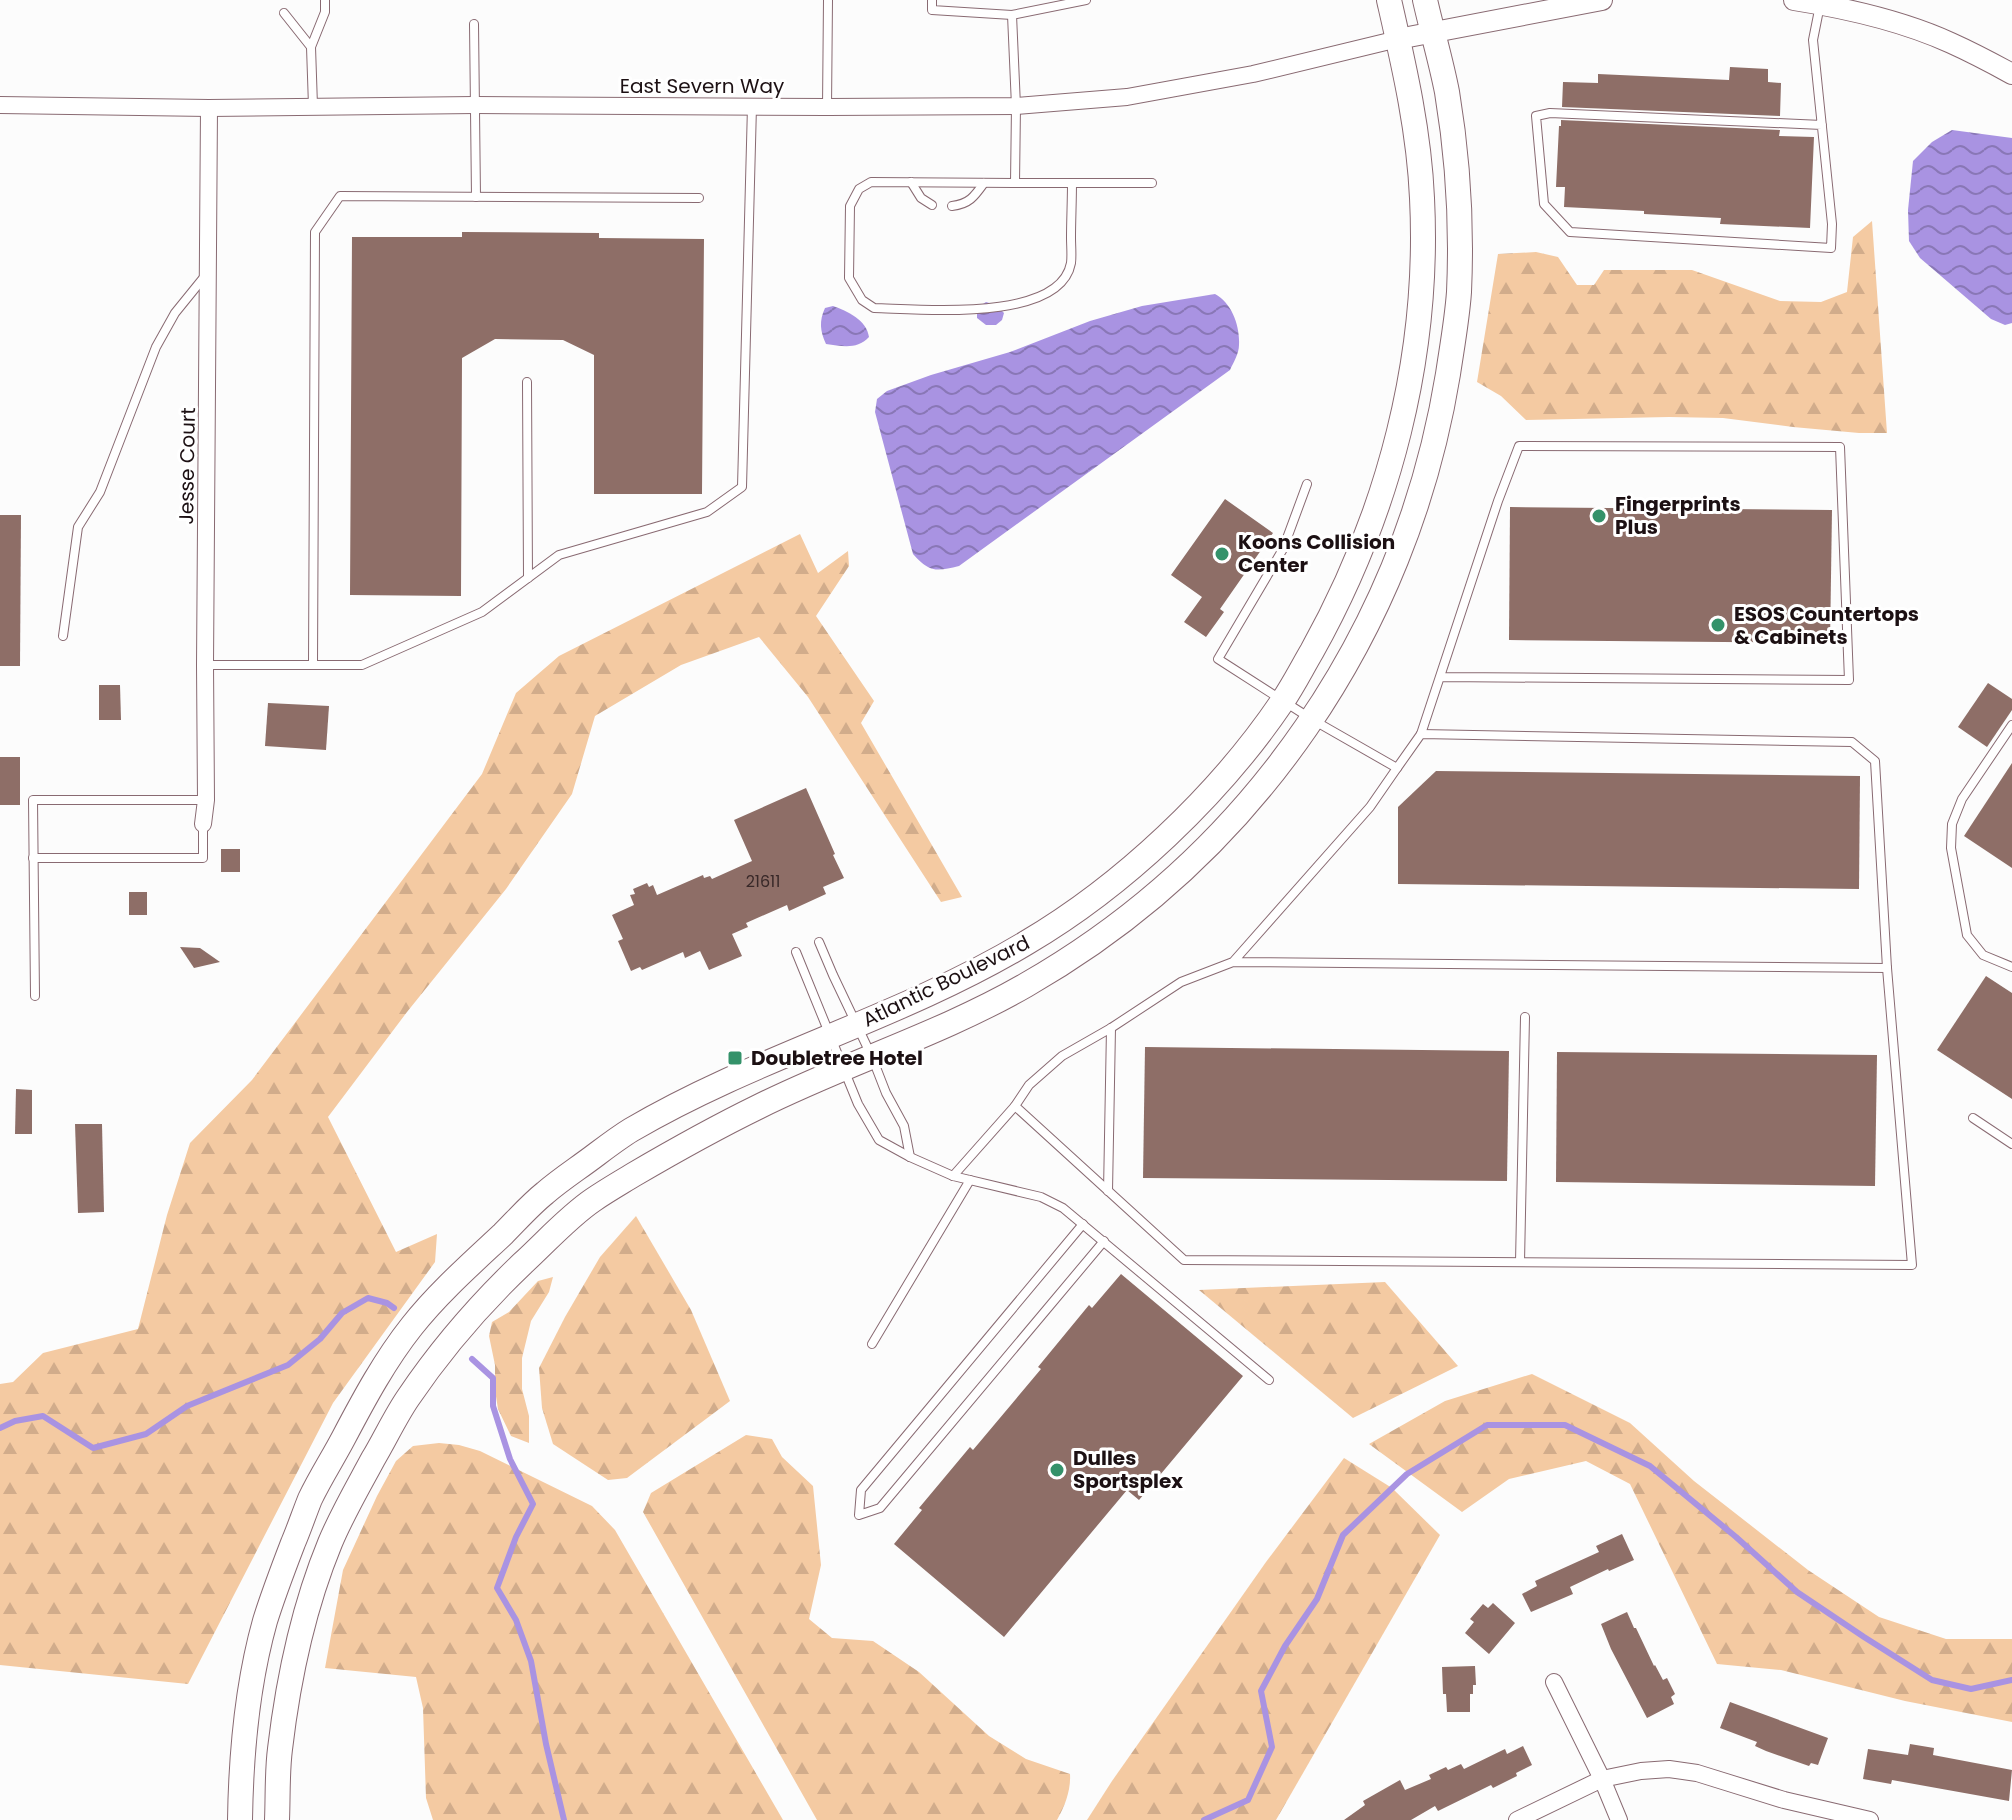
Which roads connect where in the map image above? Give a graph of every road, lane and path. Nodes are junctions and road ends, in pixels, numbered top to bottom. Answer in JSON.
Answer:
{"nodes":[{"id":1,"x":325,"y":0,"type":"edge"},
{"id":2,"x":828,"y":0,"type":"edge"},
{"id":3,"x":932,"y":0,"type":"edge"},
{"id":4,"x":1086,"y":0,"type":"edge"},
{"id":5,"x":1389,"y":0,"type":"edge"},
{"id":6,"x":1425,"y":0,"type":"edge"},
{"id":7,"x":1602,"y":0,"type":"edge"},
{"id":8,"x":1794,"y":0,"type":"edge"},
{"id":9,"x":1820,"y":2,"type":"edge"},
{"id":10,"x":1855,"y":6,"type":"edge"},
{"id":11,"x":284,"y":13,"type":"dead end"},
{"id":12,"x":1012,"y":15,"type":"junction"},
{"id":13,"x":474,"y":24,"type":"dead end"},
{"id":14,"x":1433,"y":32,"type":"junction"},
{"id":15,"x":1398,"y":39,"type":"junction"},
{"id":16,"x":311,"y":47,"type":"junction"},
{"id":17,"x":2012,"y":74,"type":"edge"},
{"id":18,"x":0,"y":105,"type":"edge"},
{"id":19,"x":475,"y":105,"type":"junction"},
{"id":20,"x":313,"y":106,"type":"junction"},
{"id":21,"x":752,"y":106,"type":"junction"},
{"id":22,"x":1016,"y":106,"type":"junction"},
{"id":23,"x":827,"y":107,"type":"junction"},
{"id":24,"x":209,"y":108,"type":"junction"},
{"id":25,"x":1822,"y":125,"type":"junction"},
{"id":26,"x":911,"y":182,"type":"junction"},
{"id":27,"x":984,"y":183,"type":"junction"},
{"id":28,"x":1015,"y":183,"type":"junction"},
{"id":29,"x":1072,"y":183,"type":"junction"},
{"id":30,"x":1152,"y":183,"type":"dead end"},
{"id":31,"x":476,"y":197,"type":"junction"},
{"id":32,"x":699,"y":198,"type":"dead end"},
{"id":33,"x":932,"y":205,"type":"dead end"},
{"id":34,"x":952,"y":206,"type":"dead end"},
{"id":35,"x":208,"y":272,"type":"junction"},
{"id":36,"x":527,"y":382,"type":"dead end"},
{"id":37,"x":1307,"y":484,"type":"dead end"},
{"id":38,"x":528,"y":578,"type":"junction"},
{"id":39,"x":63,"y":636,"type":"dead end"},
{"id":40,"x":205,"y":665,"type":"junction"},
{"id":41,"x":313,"y":665,"type":"junction"},
{"id":42,"x":1441,"y":677,"type":"junction"},
{"id":43,"x":1284,"y":700,"type":"junction"},
{"id":44,"x":1313,"y":720,"type":"junction"},
{"id":45,"x":2012,"y":725,"type":"edge"},
{"id":46,"x":1421,"y":734,"type":"junction"},
{"id":47,"x":1397,"y":768,"type":"junction"},
{"id":48,"x":206,"y":800,"type":"junction"},
{"id":49,"x":203,"y":824,"type":"joint"},
{"id":50,"x":33,"y":858,"type":"junction"},
{"id":51,"x":819,"y":942,"type":"dead end"},
{"id":52,"x":796,"y":952,"type":"dead end"},
{"id":53,"x":1233,"y":962,"type":"junction"},
{"id":54,"x":2012,"y":967,"type":"edge"},
{"id":55,"x":1887,"y":968,"type":"junction"},
{"id":56,"x":35,"y":996,"type":"dead end"},
{"id":57,"x":1525,"y":1017,"type":"dead end"},
{"id":58,"x":856,"y":1025,"type":"junction"},
{"id":59,"x":1111,"y":1028,"type":"junction"},
{"id":60,"x":830,"y":1036,"type":"junction"},
{"id":61,"x":872,"y":1057,"type":"junction"},
{"id":62,"x":844,"y":1068,"type":"junction"},
{"id":63,"x":1015,"y":1106,"type":"junction"},
{"id":64,"x":1973,"y":1118,"type":"dead end"},
{"id":65,"x":2012,"y":1144,"type":"edge"},
{"id":66,"x":910,"y":1157,"type":"junction"},
{"id":67,"x":953,"y":1176,"type":"junction"},
{"id":68,"x":970,"y":1180,"type":"junction"},
{"id":69,"x":1108,"y":1191,"type":"junction"},
{"id":70,"x":1083,"y":1224,"type":"junction"},
{"id":71,"x":1104,"y":1241,"type":"junction"},
{"id":72,"x":1520,"y":1262,"type":"junction"},
{"id":73,"x":872,"y":1344,"type":"dead end"},
{"id":74,"x":1269,"y":1380,"type":"dead end"},
{"id":75,"x":1554,"y":1682,"type":"dead end"},
{"id":76,"x":1602,"y":1779,"type":"junction"},
{"id":77,"x":240,"y":1820,"type":"edge"},
{"id":78,"x":277,"y":1820,"type":"edge"},
{"id":79,"x":1517,"y":1820,"type":"edge"},
{"id":80,"x":1619,"y":1820,"type":"edge"},
{"id":81,"x":1870,"y":1820,"type":"edge"}],
"edges":[{"from":1,"to":16,"type":"lane"},
{"from":2,"to":23,"type":"lane"},
{"from":3,"to":12,"type":"lane"},
{"from":4,"to":12,"type":"lane"},
{"from":5,"to":15,"type":"main road","name":"Atlantic Boulevard"},
{"from":6,"to":14,"type":"main road","name":"Atlantic Boulevard"},
{"from":7,"to":14,"type":"street"},
{"from":8,"to":9,"type":"street"},
{"from":9,"to":10,"type":"street"},
{"from":9,"to":25,"type":"lane"},
{"from":10,"to":17,"type":"street"},
{"from":11,"to":16,"type":"lane"},
{"from":12,"to":22,"type":"lane"},
{"from":13,"to":19,"type":"lane"},
{"from":14,"to":15,"type":"street"},
{"from":14,"to":44,"type":"main road","name":"Atlantic Boulevard"},
{"from":15,"to":22,"type":"street","name":"East Severn Way"},
{"from":15,"to":43,"type":"main road","name":"Atlantic Boulevard"},
{"from":16,"to":20,"type":"lane"},
{"from":18,"to":24,"type":"street","name":"East Severn Way"},
{"from":19,"to":20,"type":"street","name":"East Severn Way"},
{"from":19,"to":21,"type":"street","name":"East Severn Way"},
{"from":19,"to":31,"type":"lane"},
{"from":20,"to":24,"type":"street","name":"East Severn Way"},
{"from":21,"to":23,"type":"street","name":"East Severn Way"},
{"from":21,"to":38,"type":"lane"},
{"from":22,"to":23,"type":"street","name":"East Severn Way"},
{"from":22,"to":28,"type":"lane"},
{"from":24,"to":35,"type":"street","name":"Jesse Court"},
{"from":25,"to":25,"type":"lane"},
{"from":26,"to":27,"type":"lane"},
{"from":26,"to":29,"type":"lane"},
{"from":26,"to":33,"type":"lane"},
{"from":27,"to":28,"type":"lane"},
{"from":27,"to":34,"type":"lane"},
{"from":28,"to":29,"type":"lane"},
{"from":29,"to":30,"type":"lane"},
{"from":31,"to":32,"type":"lane"},
{"from":31,"to":41,"type":"lane"},
{"from":35,"to":39,"type":"lane"},
{"from":35,"to":40,"type":"street","name":"Jesse Court"},
{"from":36,"to":38,"type":"lane"},
{"from":37,"to":43,"type":"lane"},
{"from":38,"to":41,"type":"lane"},
{"from":40,"to":41,"type":"lane"},
{"from":40,"to":48,"type":"street","name":"Jesse Court"},
{"from":42,"to":42,"type":"lane"},
{"from":42,"to":46,"type":"lane"},
{"from":43,"to":44,"type":"lane"},
{"from":43,"to":58,"type":"main road","name":"Atlantic Boulevard"},
{"from":44,"to":47,"type":"lane"},
{"from":44,"to":61,"type":"main road","name":"Atlantic Boulevard"},
{"from":45,"to":54,"type":"lane"},
{"from":46,"to":47,"type":"lane"},
{"from":46,"to":55,"type":"lane"},
{"from":47,"to":53,"type":"lane"},
{"from":48,"to":49,"type":"street","name":"Jesse Court"},
{"from":48,"to":50,"type":"lane"},
{"from":49,"to":50,"type":"lane"},
{"from":50,"to":56,"type":"lane"},
{"from":51,"to":58,"type":"lane"},
{"from":52,"to":60,"type":"lane"},
{"from":53,"to":55,"type":"lane"},
{"from":53,"to":59,"type":"lane"},
{"from":55,"to":72,"type":"lane"},
{"from":57,"to":72,"type":"lane"},
{"from":58,"to":60,"type":"main road","name":"Atlantic Boulevard"},
{"from":58,"to":61,"type":"lane"},
{"from":59,"to":63,"type":"lane"},
{"from":59,"to":69,"type":"lane"},
{"from":60,"to":62,"type":"lane"},
{"from":60,"to":77,"type":"main road","name":"Atlantic Boulevard"},
{"from":61,"to":62,"type":"main road","name":"Atlantic Boulevard"},
{"from":61,"to":66,"type":"lane"},
{"from":62,"to":66,"type":"lane"},
{"from":62,"to":78,"type":"main road","name":"Atlantic Boulevard"},
{"from":63,"to":67,"type":"lane"},
{"from":63,"to":69,"type":"lane"},
{"from":64,"to":65,"type":"lane"},
{"from":66,"to":67,"type":"lane"},
{"from":67,"to":68,"type":"lane"},
{"from":68,"to":70,"type":"lane"},
{"from":68,"to":73,"type":"lane"},
{"from":69,"to":72,"type":"lane"},
{"from":70,"to":71,"type":"lane"},
{"from":70,"to":71,"type":"lane"},
{"from":71,"to":74,"type":"lane"},
{"from":75,"to":76,"type":"street"},
{"from":76,"to":79,"type":"street"},
{"from":76,"to":80,"type":"street"},
{"from":76,"to":81,"type":"street"}]}
